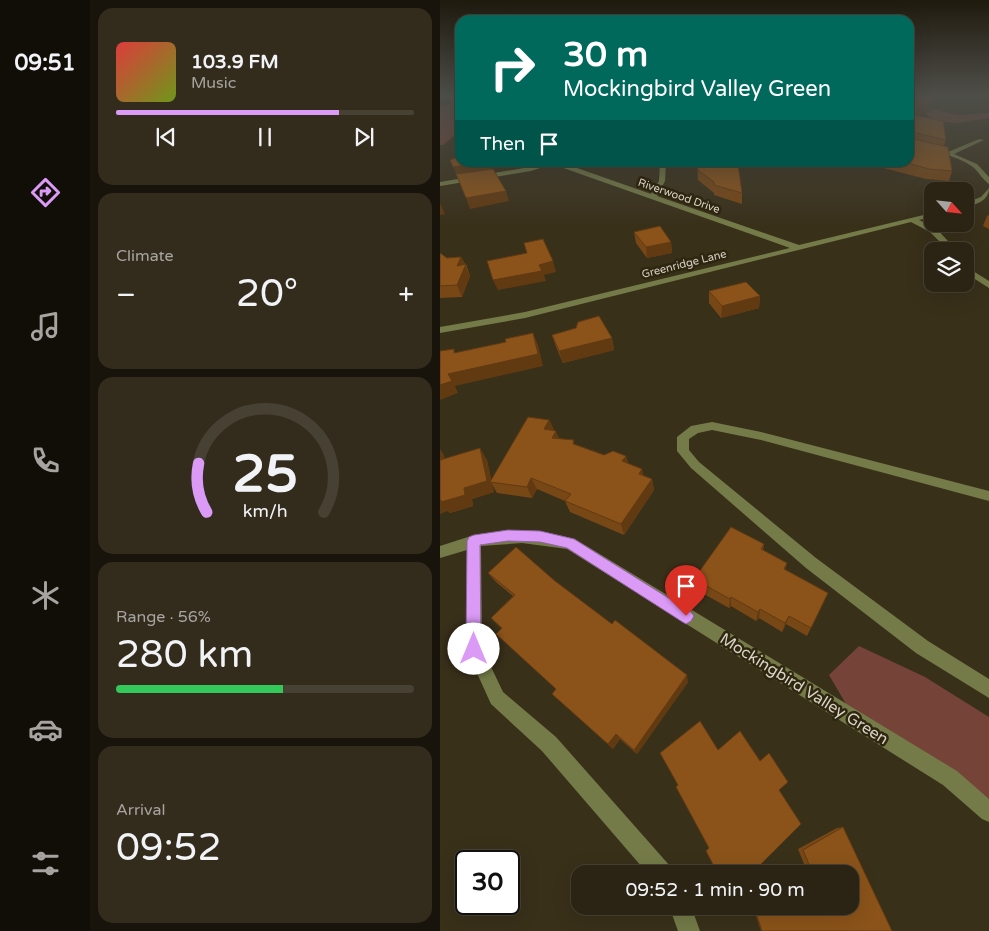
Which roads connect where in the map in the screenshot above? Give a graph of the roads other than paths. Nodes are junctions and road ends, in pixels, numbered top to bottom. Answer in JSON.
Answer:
{"nodes":[{"id":1,"x":981,"y":140,"type":"dead end"},
{"id":2,"x":914,"y":146,"type":"edge"},
{"id":3,"x":948,"y":154,"type":"junction"},
{"id":4,"x":537,"y":167,"type":"edge"},
{"id":5,"x":567,"y":167,"type":"edge"},
{"id":6,"x":663,"y":167,"type":"edge"},
{"id":7,"x":989,"y":182,"type":"edge"},
{"id":8,"x":440,"y":184,"type":"edge"},
{"id":9,"x":989,"y":190,"type":"edge"},
{"id":10,"x":652,"y":198,"type":"junction"},
{"id":11,"x":974,"y":202,"type":"edge"},
{"id":12,"x":924,"y":217,"type":"edge"},
{"id":13,"x":912,"y":220,"type":"junction"},
{"id":14,"x":944,"y":242,"type":"edge"},
{"id":15,"x":799,"y":248,"type":"junction"},
{"id":16,"x":974,"y":275,"type":"edge"},
{"id":17,"x":989,"y":285,"type":"edge"},
{"id":18,"x":440,"y":330,"type":"edge"},
{"id":19,"x":989,"y":496,"type":"edge"},
{"id":20,"x":474,"y":541,"type":"junction"},
{"id":21,"x":440,"y":552,"type":"edge"},
{"id":22,"x":989,"y":689,"type":"edge"},
{"id":23,"x":989,"y":812,"type":"edge"},
{"id":24,"x":654,"y":865,"type":"edge"},
{"id":25,"x":683,"y":915,"type":"edge"},
{"id":26,"x":689,"y":931,"type":"edge"}],
"edges":[{"from":1,"to":3,"type":"street"},
{"from":2,"to":3,"type":"street"},
{"from":3,"to":7,"type":"street"},
{"from":4,"to":8,"type":"street"},
{"from":5,"to":10,"type":"street","name":"Riverwood Drive"},
{"from":6,"to":10,"type":"street"},
{"from":9,"to":11,"type":"street"},
{"from":10,"to":15,"type":"street","name":"Riverwood Drive"},
{"from":12,"to":13,"type":"street","name":"Greenridge Lane"},
{"from":13,"to":14,"type":"street"},
{"from":13,"to":15,"type":"street","name":"Greenridge Lane"},
{"from":15,"to":18,"type":"street","name":"Greenridge Lane"},
{"from":16,"to":17,"type":"street"},
{"from":19,"to":22,"type":"street"},
{"from":20,"to":21,"type":"street","name":"Mockingbird Valley Green"},
{"from":20,"to":23,"type":"street","name":"Mockingbird Valley Green"},
{"from":20,"to":24,"type":"street"},
{"from":25,"to":26,"type":"street"}]}
